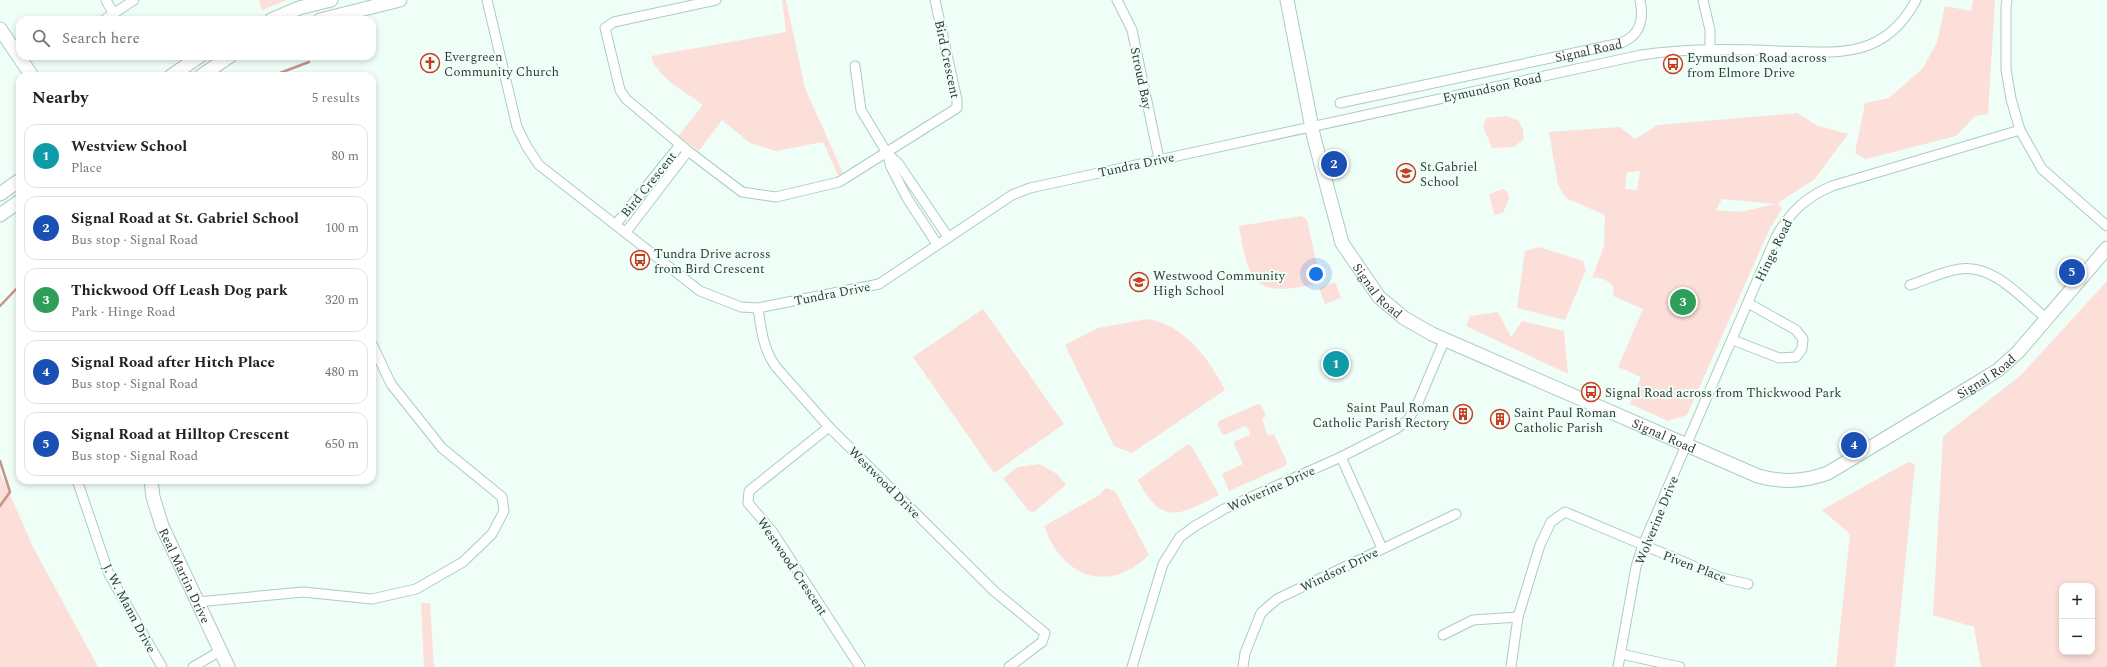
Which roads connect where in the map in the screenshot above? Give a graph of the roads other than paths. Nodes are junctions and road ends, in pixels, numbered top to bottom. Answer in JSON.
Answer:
{"nodes":[{"id":1,"x":106,"y":0,"type":"edge"},
{"id":2,"x":134,"y":0,"type":"edge"},
{"id":3,"x":331,"y":0,"type":"edge"},
{"id":4,"x":400,"y":0,"type":"edge"},
{"id":5,"x":487,"y":0,"type":"edge"},
{"id":6,"x":716,"y":0,"type":"edge"},
{"id":7,"x":935,"y":0,"type":"edge"},
{"id":8,"x":1117,"y":0,"type":"edge"},
{"id":9,"x":1287,"y":0,"type":"edge"},
{"id":10,"x":1640,"y":0,"type":"edge"},
{"id":11,"x":1703,"y":0,"type":"edge"},
{"id":12,"x":1916,"y":0,"type":"edge"},
{"id":13,"x":2007,"y":0,"type":"edge"},
{"id":14,"x":113,"y":13,"type":"junction"},
{"id":15,"x":109,"y":16,"type":"edge"},
{"id":16,"x":280,"y":16,"type":"edge"},
{"id":17,"x":336,"y":16,"type":"edge"},
{"id":18,"x":0,"y":29,"type":"edge"},
{"id":19,"x":1710,"y":49,"type":"junction"},
{"id":20,"x":16,"y":52,"type":"edge"},
{"id":21,"x":21,"y":60,"type":"edge"},
{"id":22,"x":194,"y":60,"type":"edge"},
{"id":23,"x":224,"y":60,"type":"edge"},
{"id":24,"x":855,"y":66,"type":"dead end"},
{"id":25,"x":29,"y":72,"type":"edge"},
{"id":26,"x":177,"y":72,"type":"edge"},
{"id":27,"x":207,"y":72,"type":"edge"},
{"id":28,"x":1392,"y":92,"type":"junction"},
{"id":29,"x":1340,"y":103,"type":"dead end"},
{"id":30,"x":1395,"y":108,"type":"junction"},
{"id":31,"x":1312,"y":126,"type":"junction"},
{"id":32,"x":2020,"y":130,"type":"junction"},
{"id":33,"x":680,"y":145,"type":"junction"},
{"id":34,"x":688,"y":152,"type":"junction"},
{"id":35,"x":887,"y":153,"type":"junction"},
{"id":36,"x":1159,"y":159,"type":"junction"},
{"id":37,"x":16,"y":183,"type":"edge"},
{"id":38,"x":648,"y":183,"type":"junction"},
{"id":39,"x":658,"y":191,"type":"junction"},
{"id":40,"x":917,"y":191,"type":"junction"},
{"id":41,"x":0,"y":194,"type":"edge"},
{"id":42,"x":907,"y":198,"type":"junction"},
{"id":43,"x":16,"y":204,"type":"edge"},
{"id":44,"x":0,"y":215,"type":"edge"},
{"id":45,"x":616,"y":224,"type":"junction"},
{"id":46,"x":2107,"y":226,"type":"edge"},
{"id":47,"x":626,"y":232,"type":"junction"},
{"id":48,"x":948,"y":237,"type":"junction"},
{"id":49,"x":937,"y":244,"type":"junction"},
{"id":50,"x":2107,"y":248,"type":"edge"},
{"id":51,"x":1910,"y":285,"type":"dead end"},
{"id":52,"x":1748,"y":303,"type":"junction"},
{"id":53,"x":758,"y":308,"type":"junction"},
{"id":54,"x":2046,"y":318,"type":"junction"},
{"id":55,"x":1445,"y":339,"type":"junction"},
{"id":56,"x":1733,"y":340,"type":"junction"},
{"id":57,"x":376,"y":363,"type":"edge"},
{"id":58,"x":829,"y":427,"type":"junction"},
{"id":59,"x":1687,"y":446,"type":"junction"},
{"id":60,"x":1341,"y":457,"type":"junction"},
{"id":61,"x":78,"y":484,"type":"edge"},
{"id":62,"x":151,"y":484,"type":"edge"},
{"id":63,"x":1456,"y":514,"type":"dead end"},
{"id":64,"x":1643,"y":545,"type":"junction"},
{"id":65,"x":1382,"y":548,"type":"junction"},
{"id":66,"x":1748,"y":584,"type":"dead end"},
{"id":67,"x":197,"y":602,"type":"junction"},
{"id":68,"x":1518,"y":617,"type":"junction"},
{"id":69,"x":1443,"y":634,"type":"dead end"},
{"id":70,"x":220,"y":651,"type":"junction"},
{"id":71,"x":1621,"y":654,"type":"junction"},
{"id":72,"x":162,"y":667,"type":"edge"},
{"id":73,"x":193,"y":667,"type":"edge"},
{"id":74,"x":228,"y":667,"type":"edge"},
{"id":75,"x":860,"y":667,"type":"edge"},
{"id":76,"x":1009,"y":667,"type":"edge"},
{"id":77,"x":1132,"y":667,"type":"edge"},
{"id":78,"x":1243,"y":667,"type":"edge"},
{"id":79,"x":1511,"y":667,"type":"edge"},
{"id":80,"x":1618,"y":667,"type":"edge"},
{"id":81,"x":1680,"y":667,"type":"edge"}],
"edges":[{"from":1,"to":14,"type":"street"},
{"from":2,"to":14,"type":"street"},
{"from":3,"to":16,"type":"street"},
{"from":4,"to":17,"type":"street"},
{"from":5,"to":45,"type":"street","name":"Tundra Drive"},
{"from":6,"to":33,"type":"street","name":"Bird Crescent"},
{"from":7,"to":35,"type":"street","name":"Bird Crescent"},
{"from":8,"to":36,"type":"street","name":"Stroud Bay"},
{"from":9,"to":31,"type":"street","name":"Signal Road"},
{"from":10,"to":28,"type":"street","name":"Signal Road"},
{"from":11,"to":19,"type":"street"},
{"from":12,"to":19,"type":"street","name":"Eymundson Road"},
{"from":13,"to":32,"type":"street"},
{"from":14,"to":15,"type":"street"},
{"from":18,"to":20,"type":"street"},
{"from":19,"to":30,"type":"street","name":"Eymundson Road"},
{"from":21,"to":25,"type":"street"},
{"from":22,"to":26,"type":"street"},
{"from":23,"to":27,"type":"street"},
{"from":24,"to":35,"type":"street"},
{"from":28,"to":29,"type":"street","name":"Signal Road"},
{"from":28,"to":30,"type":"street"},
{"from":30,"to":31,"type":"street","name":"Eymundson Road"},
{"from":31,"to":36,"type":"street","name":"Tundra Drive"},
{"from":31,"to":55,"type":"street","name":"Signal Road"},
{"from":32,"to":46,"type":"street"},
{"from":32,"to":52,"type":"street","name":"Hinge Road"},
{"from":33,"to":34,"type":"street","name":"Bird Crescent"},
{"from":33,"to":38,"type":"street","name":"Bird Crescent"},
{"from":34,"to":35,"type":"street","name":"Bird Crescent"},
{"from":34,"to":39,"type":"street","name":"Bird Crescent"},
{"from":35,"to":40,"type":"street"},
{"from":35,"to":42,"type":"street"},
{"from":36,"to":48,"type":"street","name":"Tundra Drive"},
{"from":37,"to":41,"type":"street"},
{"from":38,"to":39,"type":"street"},
{"from":38,"to":45,"type":"street","name":"Bird Crescent"},
{"from":39,"to":47,"type":"street","name":"Bird Crescent"},
{"from":40,"to":42,"type":"street"},
{"from":40,"to":48,"type":"street"},
{"from":42,"to":49,"type":"street"},
{"from":43,"to":44,"type":"street"},
{"from":45,"to":47,"type":"street","name":"Tundra Drive"},
{"from":47,"to":53,"type":"street","name":"Tundra Drive"},
{"from":48,"to":49,"type":"street","name":"Tundra Drive"},
{"from":49,"to":53,"type":"street","name":"Tundra Drive"},
{"from":50,"to":54,"type":"street","name":"Signal Road"},
{"from":51,"to":54,"type":"street"},
{"from":52,"to":56,"type":"street","name":"Hinge Road"},
{"from":52,"to":56,"type":"street"},
{"from":53,"to":58,"type":"street","name":"Westwood Drive"},
{"from":54,"to":59,"type":"street","name":"Signal Road"},
{"from":55,"to":59,"type":"street","name":"Signal Road"},
{"from":55,"to":60,"type":"street","name":"Wolverine Drive"},
{"from":56,"to":59,"type":"street","name":"Hinge Road"},
{"from":57,"to":67,"type":"street"},
{"from":58,"to":75,"type":"street","name":"Westwood Crescent"},
{"from":58,"to":76,"type":"street","name":"Westwood Drive"},
{"from":59,"to":64,"type":"street","name":"Wolverine Drive"},
{"from":60,"to":65,"type":"street","name":"Windsor Drive"},
{"from":60,"to":77,"type":"street","name":"Wolverine Drive"},
{"from":61,"to":72,"type":"street","name":"J. W. Mann Drive"},
{"from":62,"to":67,"type":"street","name":"Real Martin Drive"},
{"from":63,"to":65,"type":"street"},
{"from":64,"to":66,"type":"street","name":"Piven Place"},
{"from":64,"to":68,"type":"street"},
{"from":64,"to":71,"type":"street","name":"Wolverine Drive"},
{"from":65,"to":78,"type":"street","name":"Windsor Drive"},
{"from":67,"to":70,"type":"street","name":"Real Martin Drive"},
{"from":68,"to":69,"type":"street"},
{"from":68,"to":79,"type":"street"},
{"from":70,"to":73,"type":"street"},
{"from":70,"to":74,"type":"street","name":"Real Martin Drive"},
{"from":71,"to":80,"type":"street","name":"Wolverine Drive"},
{"from":71,"to":81,"type":"street"}]}
